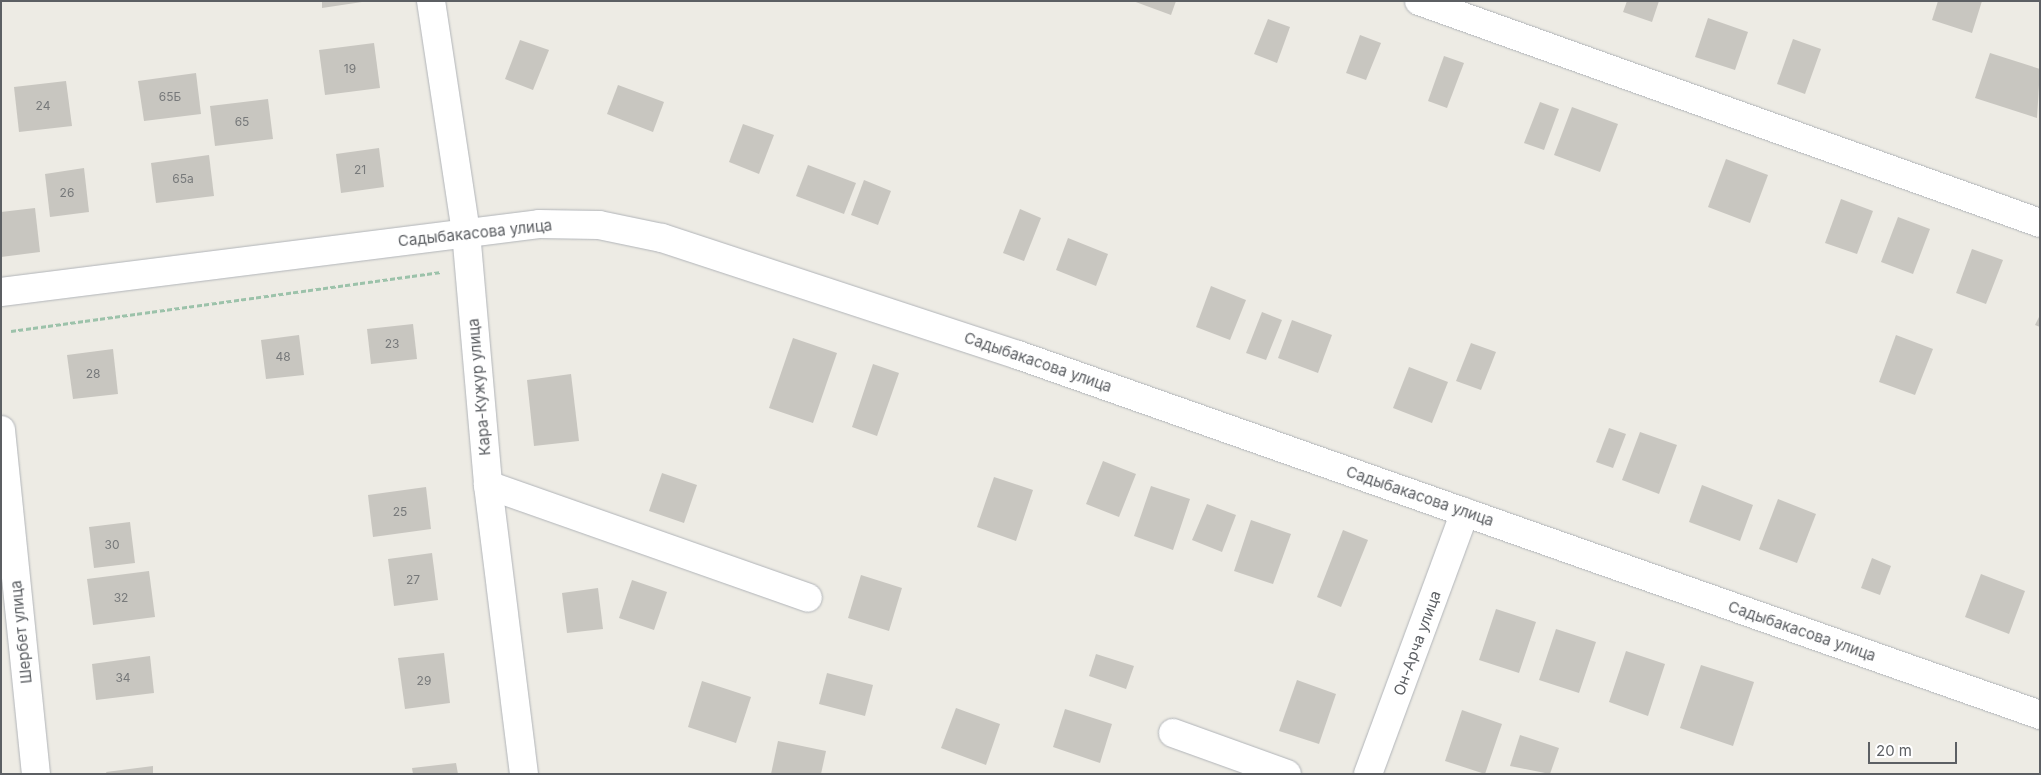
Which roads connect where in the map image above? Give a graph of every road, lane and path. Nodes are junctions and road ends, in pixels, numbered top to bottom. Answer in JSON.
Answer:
{"nodes":[{"id":1,"x":431,"y":1,"type":"edge"},
{"id":2,"x":1419,"y":1,"type":"edge"},
{"id":3,"x":2040,"y":223,"type":"edge"},
{"id":4,"x":466,"y":232,"type":"junction"},
{"id":5,"x":441,"y":272,"type":"dead end"},
{"id":6,"x":1,"y":292,"type":"edge"},
{"id":7,"x":11,"y":331,"type":"dead end"},
{"id":8,"x":1,"y":430,"type":"edge"},
{"id":9,"x":488,"y":486,"type":"junction"},
{"id":10,"x":1465,"y":512,"type":"junction"},
{"id":11,"x":808,"y":598,"type":"dead end"},
{"id":12,"x":2040,"y":715,"type":"edge"},
{"id":13,"x":1173,"y":733,"type":"dead end"},
{"id":14,"x":36,"y":774,"type":"edge"},
{"id":15,"x":524,"y":774,"type":"edge"},
{"id":16,"x":1287,"y":774,"type":"edge"},
{"id":17,"x":1368,"y":774,"type":"edge"}],
"edges":[{"from":1,"to":4,"type":"street","name":"Кара-Кужур улица"},
{"from":2,"to":3,"type":"street"},
{"from":4,"to":6,"type":"street","name":"Садыбакасова улица"},
{"from":4,"to":9,"type":"street","name":"Кара-Кужур улица"},
{"from":4,"to":10,"type":"street","name":"Садыбакасова улица"},
{"from":5,"to":7,"type":"path"},
{"from":8,"to":14,"type":"street","name":"Шербет улица"},
{"from":9,"to":11,"type":"street"},
{"from":9,"to":15,"type":"street","name":"Кара-Кужур улица"},
{"from":10,"to":12,"type":"street","name":"Садыбакасова улица"},
{"from":10,"to":17,"type":"street","name":"Он-Арча улица"},
{"from":13,"to":16,"type":"street"}]}
